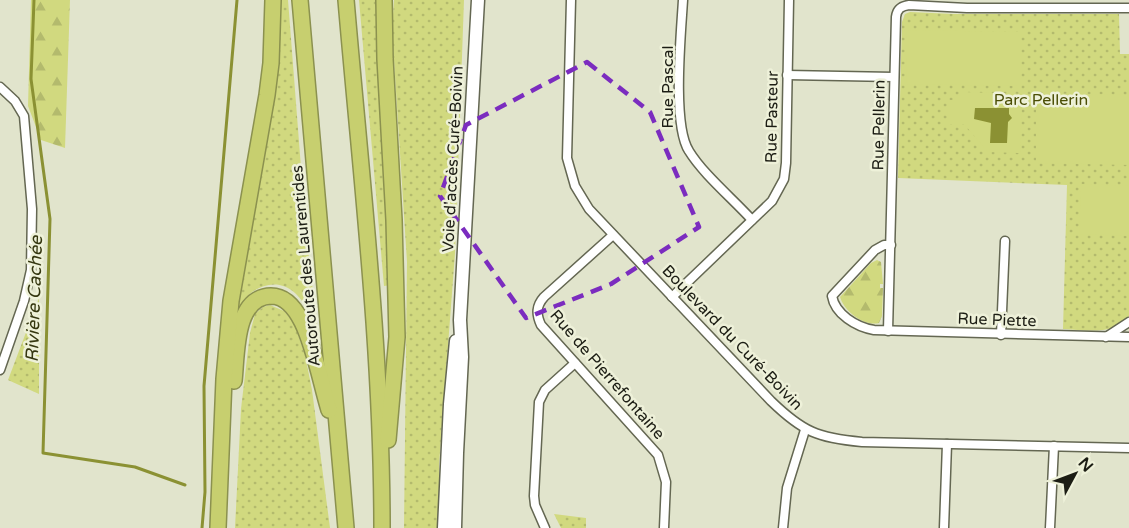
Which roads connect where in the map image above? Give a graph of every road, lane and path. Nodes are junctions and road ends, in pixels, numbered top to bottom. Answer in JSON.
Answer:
{"nodes":[{"id":1,"x":273,"y":0,"type":"edge"},
{"id":2,"x":300,"y":0,"type":"edge"},
{"id":3,"x":346,"y":0,"type":"edge"},
{"id":4,"x":384,"y":0,"type":"edge"},
{"id":5,"x":478,"y":0,"type":"edge"},
{"id":6,"x":571,"y":0,"type":"edge"},
{"id":7,"x":683,"y":0,"type":"edge"},
{"id":8,"x":789,"y":0,"type":"edge"},
{"id":9,"x":1100,"y":3,"type":"edge"},
{"id":10,"x":1129,"y":8,"type":"edge"},
{"id":11,"x":787,"y":75,"type":"junction"},
{"id":12,"x":894,"y":77,"type":"junction"},
{"id":13,"x":0,"y":87,"type":"edge"},
{"id":14,"x":752,"y":220,"type":"junction"},
{"id":15,"x":613,"y":235,"type":"junction"},
{"id":16,"x":1005,"y":241,"type":"dead end"},
{"id":17,"x":891,"y":245,"type":"junction"},
{"id":18,"x":672,"y":297,"type":"junction"},
{"id":19,"x":460,"y":320,"type":"junction"},
{"id":20,"x":1129,"y":322,"type":"edge"},
{"id":21,"x":888,"y":331,"type":"junction"},
{"id":22,"x":1002,"y":334,"type":"junction"},
{"id":23,"x":1106,"y":337,"type":"junction"},
{"id":24,"x":1129,"y":337,"type":"edge"},
{"id":25,"x":575,"y":363,"type":"junction"},
{"id":26,"x":0,"y":370,"type":"edge"},
{"id":27,"x":805,"y":430,"type":"junction"},
{"id":28,"x":947,"y":444,"type":"junction"},
{"id":29,"x":339,"y":445,"type":"junction"},
{"id":30,"x":1054,"y":446,"type":"junction"},
{"id":31,"x":1129,"y":448,"type":"edge"},
{"id":32,"x":382,"y":500,"type":"junction"},
{"id":33,"x":219,"y":509,"type":"junction"},
{"id":34,"x":218,"y":528,"type":"edge"},
{"id":35,"x":346,"y":528,"type":"edge"},
{"id":36,"x":382,"y":528,"type":"edge"},
{"id":37,"x":444,"y":528,"type":"edge"},
{"id":38,"x":455,"y":528,"type":"edge"},
{"id":39,"x":545,"y":528,"type":"edge"},
{"id":40,"x":664,"y":528,"type":"edge"},
{"id":41,"x":783,"y":528,"type":"edge"},
{"id":42,"x":944,"y":528,"type":"edge"},
{"id":43,"x":1050,"y":528,"type":"edge"}],
"edges":[{"from":1,"to":33,"type":"highway"},
{"from":2,"to":29,"type":"highway","name":"Autoroute des Laurentides"},
{"from":3,"to":32,"type":"highway"},
{"from":4,"to":32,"type":"highway"},
{"from":5,"to":19,"type":"street","name":"Voie d'accès Curé-Boivin"},
{"from":6,"to":15,"type":"street","name":"Boulevard du Curé-Boivin"},
{"from":7,"to":14,"type":"street","name":"Rue Pascal"},
{"from":8,"to":11,"type":"street","name":"Rue Pasteur"},
{"from":9,"to":10,"type":"street"},
{"from":9,"to":12,"type":"street","name":"Rue Pellerin"},
{"from":11,"to":12,"type":"street"},
{"from":11,"to":14,"type":"street","name":"Rue Pasteur"},
{"from":12,"to":17,"type":"street","name":"Rue Pellerin"},
{"from":13,"to":26,"type":"street"},
{"from":14,"to":18,"type":"street","name":"Rue Pasteur"},
{"from":15,"to":18,"type":"street","name":"Boulevard du Curé-Boivin"},
{"from":15,"to":25,"type":"street","name":"Rue de Pierrefontaine"},
{"from":16,"to":22,"type":"street"},
{"from":17,"to":21,"type":"street","name":"Rue Pellerin"},
{"from":17,"to":21,"type":"street"},
{"from":18,"to":27,"type":"street","name":"Boulevard du Curé-Boivin"},
{"from":19,"to":37,"type":"street","name":"Voie d'accès Curé-Boivin"},
{"from":19,"to":38,"type":"street","name":"Voie d'accès Curé-Boivin"},
{"from":20,"to":23,"type":"street"},
{"from":21,"to":22,"type":"street","name":"Rue Piette"},
{"from":22,"to":23,"type":"street","name":"Rue Piette"},
{"from":23,"to":24,"type":"street","name":"Rue Piette"},
{"from":25,"to":39,"type":"street"},
{"from":25,"to":40,"type":"street","name":"Rue de Pierrefontaine"},
{"from":27,"to":28,"type":"street","name":"Boulevard du Curé-Boivin"},
{"from":27,"to":41,"type":"street"},
{"from":28,"to":30,"type":"street","name":"Boulevard du Curé-Boivin"},
{"from":28,"to":42,"type":"street"},
{"from":29,"to":33,"type":"highway"},
{"from":29,"to":35,"type":"highway","name":"Autoroute des Laurentides"},
{"from":30,"to":31,"type":"street","name":"Boulevard du Curé-Boivin"},
{"from":30,"to":43,"type":"street"},
{"from":32,"to":36,"type":"highway"},
{"from":33,"to":34,"type":"highway"}]}
